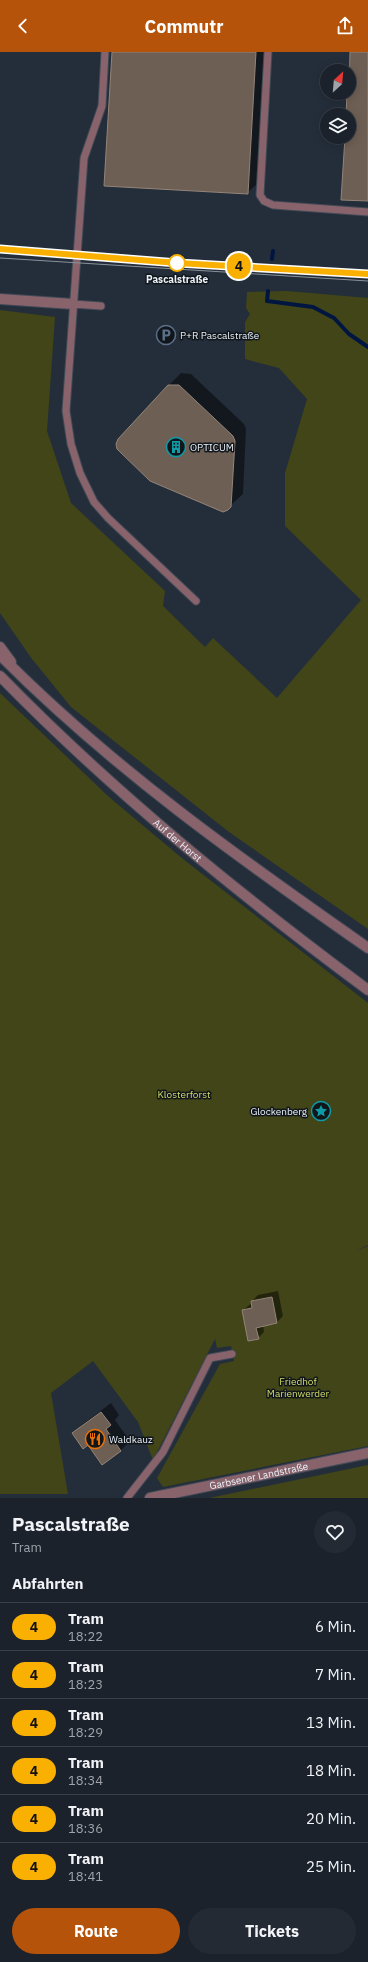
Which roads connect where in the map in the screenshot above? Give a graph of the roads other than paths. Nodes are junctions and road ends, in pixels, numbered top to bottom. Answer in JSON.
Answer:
{"nodes":[{"id":1,"x":106,"y":52,"type":"edge"},
{"id":2,"x":268,"y":52,"type":"edge"},
{"id":3,"x":368,"y":212,"type":"edge"},
{"id":4,"x":0,"y":299,"type":"edge"},
{"id":5,"x":72,"y":304,"type":"junction"},
{"id":6,"x":100,"y":306,"type":"dead end"},
{"id":7,"x":196,"y":601,"type":"dead end"},
{"id":8,"x":0,"y":647,"type":"edge"},
{"id":9,"x":0,"y":655,"type":"edge"},
{"id":10,"x":0,"y":676,"type":"edge"},
{"id":11,"x":27,"y":682,"type":"junction"},
{"id":12,"x":368,"y":948,"type":"edge"},
{"id":13,"x":368,"y":990,"type":"edge"},
{"id":14,"x":232,"y":1354,"type":"dead end"},
{"id":15,"x":368,"y":1453,"type":"edge"},
{"id":16,"x":127,"y":1498,"type":"edge"},
{"id":17,"x":150,"y":1498,"type":"edge"}],
"edges":[{"from":1,"to":5,"type":"lane"},
{"from":2,"to":3,"type":"lane"},
{"from":4,"to":5,"type":"street"},
{"from":5,"to":6,"type":"lane"},
{"from":5,"to":7,"type":"lane"},
{"from":8,"to":11,"type":"street"},
{"from":9,"to":11,"type":"street"},
{"from":10,"to":13,"type":"street","name":"Auf der Horst"},
{"from":11,"to":12,"type":"street"},
{"from":14,"to":16,"type":"lane"},
{"from":15,"to":17,"type":"street","name":"Garbsener Landstraße"}]}
